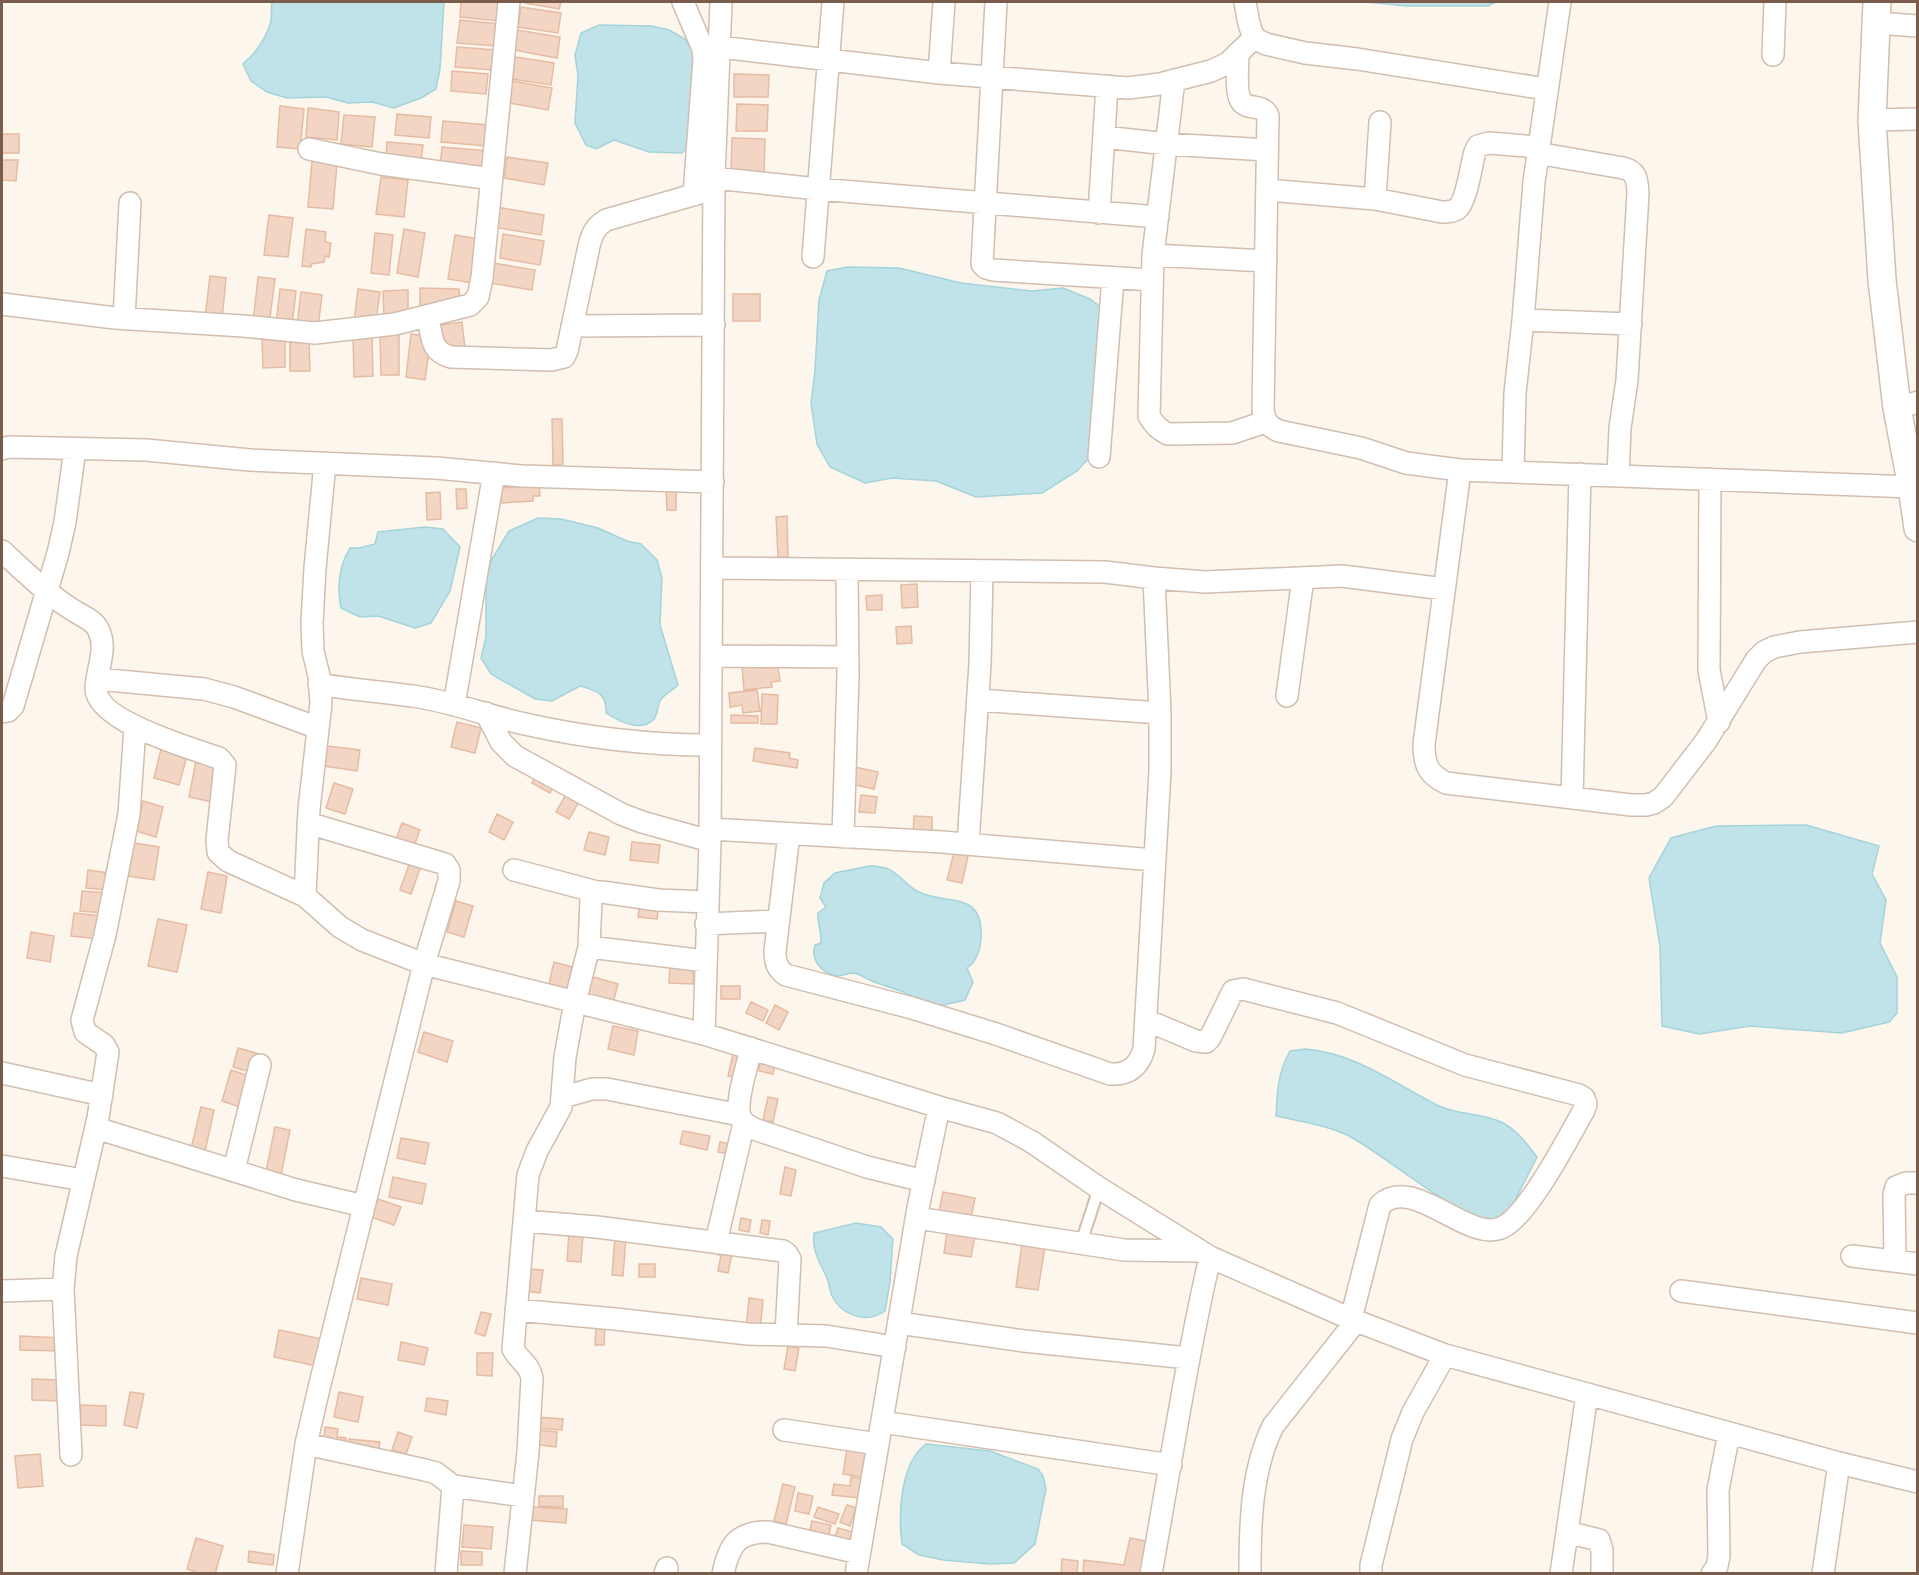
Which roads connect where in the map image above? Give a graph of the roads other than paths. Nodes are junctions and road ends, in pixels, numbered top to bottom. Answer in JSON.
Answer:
{"nodes":[{"id":1,"x":509,"y":2,"type":"edge"},
{"id":2,"x":683,"y":2,"type":"edge"},
{"id":3,"x":721,"y":2,"type":"edge"},
{"id":4,"x":833,"y":2,"type":"edge"},
{"id":5,"x":944,"y":2,"type":"edge"},
{"id":6,"x":996,"y":2,"type":"edge"},
{"id":7,"x":1245,"y":2,"type":"edge"},
{"id":8,"x":1560,"y":2,"type":"edge"},
{"id":9,"x":1775,"y":2,"type":"edge"},
{"id":10,"x":1877,"y":12,"type":"edge"},
{"id":11,"x":1917,"y":26,"type":"edge"},
{"id":12,"x":1254,"y":38,"type":"junction"},
{"id":13,"x":720,"y":47,"type":"junction"},
{"id":14,"x":1238,"y":53,"type":"junction"},
{"id":15,"x":1773,"y":55,"type":"dead end"},
{"id":16,"x":829,"y":61,"type":"junction"},
{"id":17,"x":939,"y":73,"type":"junction"},
{"id":18,"x":991,"y":76,"type":"junction"},
{"id":19,"x":1174,"y":80,"type":"junction"},
{"id":20,"x":1107,"y":86,"type":"junction"},
{"id":21,"x":1546,"y":89,"type":"junction"},
{"id":22,"x":1917,"y":119,"type":"edge"},
{"id":23,"x":1872,"y":120,"type":"junction"},
{"id":24,"x":1380,"y":122,"type":"dead end"},
{"id":25,"x":1104,"y":136,"type":"junction"},
{"id":26,"x":1167,"y":144,"type":"junction"},
{"id":27,"x":309,"y":149,"type":"dead end"},
{"id":28,"x":1267,"y":150,"type":"junction"},
{"id":29,"x":1537,"y":150,"type":"junction"},
{"id":30,"x":492,"y":179,"type":"junction"},
{"id":31,"x":705,"y":189,"type":"junction"},
{"id":32,"x":818,"y":189,"type":"junction"},
{"id":33,"x":1267,"y":190,"type":"junction"},
{"id":34,"x":1375,"y":199,"type":"junction"},
{"id":35,"x":130,"y":203,"type":"dead end"},
{"id":36,"x":985,"y":204,"type":"junction"},
{"id":37,"x":1099,"y":213,"type":"junction"},
{"id":38,"x":1158,"y":217,"type":"junction"},
{"id":39,"x":1154,"y":255,"type":"junction"},
{"id":40,"x":813,"y":256,"type":"dead end"},
{"id":41,"x":1266,"y":261,"type":"junction"},
{"id":42,"x":1113,"y":278,"type":"junction"},
{"id":43,"x":1152,"y":280,"type":"junction"},
{"id":44,"x":2,"y":304,"type":"edge"},
{"id":45,"x":428,"y":317,"type":"junction"},
{"id":46,"x":124,"y":319,"type":"junction"},
{"id":47,"x":1523,"y":320,"type":"junction"},
{"id":48,"x":1630,"y":324,"type":"junction"},
{"id":49,"x":714,"y":325,"type":"junction"},
{"id":50,"x":572,"y":326,"type":"junction"},
{"id":51,"x":1907,"y":405,"type":"edge"},
{"id":52,"x":1265,"y":422,"type":"junction"},
{"id":53,"x":2,"y":449,"type":"edge"},
{"id":54,"x":75,"y":449,"type":"junction"},
{"id":55,"x":1099,"y":457,"type":"dead end"},
{"id":56,"x":325,"y":463,"type":"junction"},
{"id":57,"x":1460,"y":470,"type":"junction"},
{"id":58,"x":1513,"y":472,"type":"junction"},
{"id":59,"x":494,"y":473,"type":"junction"},
{"id":60,"x":1580,"y":474,"type":"junction"},
{"id":61,"x":1618,"y":476,"type":"junction"},
{"id":62,"x":1710,"y":479,"type":"junction"},
{"id":63,"x":713,"y":482,"type":"junction"},
{"id":64,"x":1912,"y":487,"type":"junction"},
{"id":65,"x":1917,"y":526,"type":"edge"},
{"id":66,"x":2,"y":551,"type":"edge"},
{"id":67,"x":712,"y":568,"type":"junction"},
{"id":68,"x":847,"y":570,"type":"junction"},
{"id":69,"x":982,"y":571,"type":"junction"},
{"id":70,"x":1154,"y":578,"type":"junction"},
{"id":71,"x":1303,"y":578,"type":"junction"},
{"id":72,"x":1444,"y":589,"type":"junction"},
{"id":73,"x":45,"y":591,"type":"junction"},
{"id":74,"x":1917,"y":632,"type":"edge"},
{"id":75,"x":711,"y":656,"type":"junction"},
{"id":76,"x":848,"y":657,"type":"junction"},
{"id":77,"x":98,"y":679,"type":"junction"},
{"id":78,"x":320,"y":684,"type":"junction"},
{"id":79,"x":1287,"y":696,"type":"dead end"},
{"id":80,"x":978,"y":700,"type":"junction"},
{"id":81,"x":453,"y":705,"type":"junction"},
{"id":82,"x":2,"y":712,"type":"edge"},
{"id":83,"x":486,"y":713,"type":"junction"},
{"id":84,"x":1160,"y":713,"type":"junction"},
{"id":85,"x":1719,"y":722,"type":"junction"},
{"id":86,"x":135,"y":727,"type":"junction"},
{"id":87,"x":318,"y":728,"type":"junction"},
{"id":88,"x":710,"y":745,"type":"junction"},
{"id":89,"x":1572,"y":798,"type":"junction"},
{"id":90,"x":308,"y":823,"type":"junction"},
{"id":91,"x":789,"y":834,"type":"junction"},
{"id":92,"x":710,"y":835,"type":"junction"},
{"id":93,"x":843,"y":837,"type":"junction"},
{"id":94,"x":968,"y":844,"type":"junction"},
{"id":95,"x":1154,"y":860,"type":"junction"},
{"id":96,"x":514,"y":870,"type":"dead end"},
{"id":97,"x":597,"y":892,"type":"junction"},
{"id":98,"x":305,"y":896,"type":"junction"},
{"id":99,"x":707,"y":902,"type":"junction"},
{"id":100,"x":778,"y":921,"type":"junction"},
{"id":101,"x":706,"y":924,"type":"junction"},
{"id":102,"x":589,"y":947,"type":"junction"},
{"id":103,"x":706,"y":961,"type":"junction"},
{"id":104,"x":424,"y":964,"type":"junction"},
{"id":105,"x":575,"y":1002,"type":"junction"},
{"id":106,"x":1146,"y":1020,"type":"junction"},
{"id":107,"x":704,"y":1034,"type":"junction"},
{"id":108,"x":751,"y":1048,"type":"junction"},
{"id":109,"x":260,"y":1065,"type":"dead end"},
{"id":110,"x":2,"y":1073,"type":"edge"},
{"id":111,"x":102,"y":1095,"type":"junction"},
{"id":112,"x":563,"y":1097,"type":"junction"},
{"id":113,"x":939,"y":1107,"type":"junction"},
{"id":114,"x":742,"y":1119,"type":"junction"},
{"id":115,"x":96,"y":1128,"type":"junction"},
{"id":116,"x":2,"y":1166,"type":"edge"},
{"id":117,"x":234,"y":1170,"type":"junction"},
{"id":118,"x":83,"y":1180,"type":"junction"},
{"id":119,"x":924,"y":1181,"type":"junction"},
{"id":120,"x":1917,"y":1183,"type":"edge"},
{"id":121,"x":1099,"y":1188,"type":"junction"},
{"id":122,"x":364,"y":1206,"type":"junction"},
{"id":123,"x":917,"y":1218,"type":"junction"},
{"id":124,"x":524,"y":1221,"type":"junction"},
{"id":125,"x":716,"y":1242,"type":"junction"},
{"id":126,"x":1081,"y":1243,"type":"junction"},
{"id":127,"x":1204,"y":1254,"type":"junction"},
{"id":128,"x":1852,"y":1256,"type":"dead end"},
{"id":129,"x":1895,"y":1261,"type":"junction"},
{"id":130,"x":1917,"y":1264,"type":"edge"},
{"id":131,"x":63,"y":1289,"type":"junction"},
{"id":132,"x":2,"y":1291,"type":"edge"},
{"id":133,"x":1681,"y":1291,"type":"dead end"},
{"id":134,"x":516,"y":1310,"type":"junction"},
{"id":135,"x":1354,"y":1320,"type":"junction"},
{"id":136,"x":899,"y":1323,"type":"junction"},
{"id":137,"x":1917,"y":1323,"type":"edge"},
{"id":138,"x":786,"y":1335,"type":"junction"},
{"id":139,"x":895,"y":1347,"type":"junction"},
{"id":140,"x":1445,"y":1355,"type":"junction"},
{"id":141,"x":1188,"y":1358,"type":"junction"},
{"id":142,"x":1587,"y":1394,"type":"junction"},
{"id":143,"x":882,"y":1422,"type":"junction"},
{"id":144,"x":784,"y":1430,"type":"dead end"},
{"id":145,"x":1728,"y":1433,"type":"junction"},
{"id":146,"x":306,"y":1444,"type":"junction"},
{"id":147,"x":878,"y":1444,"type":"junction"},
{"id":148,"x":71,"y":1455,"type":"dead end"},
{"id":149,"x":1839,"y":1463,"type":"junction"},
{"id":150,"x":1171,"y":1465,"type":"junction"},
{"id":151,"x":1917,"y":1482,"type":"edge"},
{"id":152,"x":453,"y":1486,"type":"junction"},
{"id":153,"x":523,"y":1496,"type":"junction"},
{"id":154,"x":1567,"y":1532,"type":"junction"},
{"id":155,"x":860,"y":1552,"type":"junction"},
{"id":156,"x":287,"y":1574,"type":"edge"},
{"id":157,"x":446,"y":1574,"type":"edge"},
{"id":158,"x":515,"y":1574,"type":"edge"},
{"id":159,"x":723,"y":1574,"type":"edge"},
{"id":160,"x":856,"y":1574,"type":"edge"},
{"id":161,"x":1151,"y":1574,"type":"edge"},
{"id":162,"x":1250,"y":1574,"type":"edge"},
{"id":163,"x":1371,"y":1574,"type":"edge"},
{"id":164,"x":1561,"y":1574,"type":"edge"},
{"id":165,"x":1602,"y":1574,"type":"edge"},
{"id":166,"x":1712,"y":1574,"type":"edge"},
{"id":167,"x":1823,"y":1574,"type":"edge"}],
"edges":[{"from":1,"to":30,"type":"street"},
{"from":2,"to":31,"type":"street"},
{"from":3,"to":13,"type":"street"},
{"from":4,"to":16,"type":"street"},
{"from":5,"to":17,"type":"street"},
{"from":6,"to":18,"type":"street"},
{"from":7,"to":12,"type":"street"},
{"from":8,"to":21,"type":"street"},
{"from":9,"to":15,"type":"street"},
{"from":10,"to":11,"type":"street"},
{"from":10,"to":23,"type":"street"},
{"from":12,"to":14,"type":"street"},
{"from":12,"to":21,"type":"street"},
{"from":13,"to":16,"type":"street"},
{"from":13,"to":31,"type":"street"},
{"from":14,"to":19,"type":"street"},
{"from":14,"to":28,"type":"street"},
{"from":16,"to":17,"type":"street"},
{"from":16,"to":32,"type":"street"},
{"from":17,"to":18,"type":"street"},
{"from":18,"to":20,"type":"street"},
{"from":18,"to":36,"type":"street"},
{"from":19,"to":20,"type":"street"},
{"from":19,"to":26,"type":"street"},
{"from":20,"to":25,"type":"street"},
{"from":21,"to":29,"type":"street"},
{"from":22,"to":23,"type":"street"},
{"from":23,"to":51,"type":"street"},
{"from":24,"to":34,"type":"street"},
{"from":25,"to":26,"type":"street"},
{"from":25,"to":37,"type":"street"},
{"from":26,"to":28,"type":"street"},
{"from":26,"to":38,"type":"street"},
{"from":27,"to":30,"type":"street"},
{"from":28,"to":33,"type":"street"},
{"from":29,"to":34,"type":"street"},
{"from":29,"to":47,"type":"street"},
{"from":29,"to":48,"type":"street"},
{"from":30,"to":45,"type":"street"},
{"from":31,"to":32,"type":"street"},
{"from":31,"to":49,"type":"street"},
{"from":31,"to":50,"type":"street"},
{"from":32,"to":36,"type":"street"},
{"from":32,"to":40,"type":"street"},
{"from":33,"to":34,"type":"street"},
{"from":33,"to":41,"type":"street"},
{"from":35,"to":46,"type":"street"},
{"from":36,"to":37,"type":"street"},
{"from":36,"to":42,"type":"street"},
{"from":37,"to":38,"type":"street"},
{"from":38,"to":39,"type":"street"},
{"from":39,"to":41,"type":"street"},
{"from":39,"to":43,"type":"street"},
{"from":41,"to":52,"type":"street"},
{"from":42,"to":43,"type":"street"},
{"from":42,"to":55,"type":"street"},
{"from":43,"to":52,"type":"street"},
{"from":44,"to":46,"type":"street"},
{"from":45,"to":46,"type":"street"},
{"from":45,"to":50,"type":"street"},
{"from":47,"to":48,"type":"street"},
{"from":47,"to":58,"type":"street"},
{"from":48,"to":61,"type":"street"},
{"from":49,"to":50,"type":"street"},
{"from":49,"to":63,"type":"street"},
{"from":51,"to":64,"type":"street"},
{"from":52,"to":57,"type":"street"},
{"from":53,"to":54,"type":"street"},
{"from":54,"to":56,"type":"street"},
{"from":54,"to":73,"type":"street"},
{"from":56,"to":59,"type":"street"},
{"from":56,"to":78,"type":"street"},
{"from":57,"to":58,"type":"street"},
{"from":57,"to":72,"type":"street"},
{"from":58,"to":60,"type":"street"},
{"from":59,"to":63,"type":"street"},
{"from":59,"to":81,"type":"street"},
{"from":60,"to":61,"type":"street"},
{"from":60,"to":89,"type":"street"},
{"from":61,"to":62,"type":"street"},
{"from":62,"to":64,"type":"street"},
{"from":62,"to":85,"type":"street"},
{"from":63,"to":67,"type":"street"},
{"from":64,"to":65,"type":"street"},
{"from":66,"to":73,"type":"street"},
{"from":67,"to":68,"type":"street"},
{"from":67,"to":75,"type":"street"},
{"from":68,"to":69,"type":"street"},
{"from":68,"to":76,"type":"street"},
{"from":69,"to":70,"type":"street"},
{"from":69,"to":80,"type":"street"},
{"from":70,"to":71,"type":"street"},
{"from":70,"to":84,"type":"street"},
{"from":71,"to":72,"type":"street"},
{"from":71,"to":79,"type":"street"},
{"from":72,"to":89,"type":"street"},
{"from":73,"to":77,"type":"street"},
{"from":73,"to":82,"type":"street"},
{"from":74,"to":85,"type":"street"},
{"from":75,"to":76,"type":"street"},
{"from":75,"to":88,"type":"street"},
{"from":76,"to":93,"type":"street"},
{"from":77,"to":86,"type":"street"},
{"from":77,"to":87,"type":"street"},
{"from":78,"to":81,"type":"street"},
{"from":78,"to":87,"type":"street"},
{"from":80,"to":84,"type":"street"},
{"from":80,"to":94,"type":"street"},
{"from":81,"to":83,"type":"street"},
{"from":83,"to":88,"type":"street"},
{"from":83,"to":92,"type":"street"},
{"from":84,"to":95,"type":"street"},
{"from":85,"to":89,"type":"street"},
{"from":86,"to":98,"type":"street"},
{"from":86,"to":111,"type":"street"},
{"from":87,"to":90,"type":"street"},
{"from":88,"to":92,"type":"street"},
{"from":90,"to":98,"type":"street"},
{"from":90,"to":104,"type":"street"},
{"from":91,"to":92,"type":"street"},
{"from":91,"to":93,"type":"street"},
{"from":91,"to":100,"type":"street"},
{"from":92,"to":99,"type":"street"},
{"from":93,"to":94,"type":"street"},
{"from":94,"to":95,"type":"street"},
{"from":95,"to":106,"type":"street"},
{"from":96,"to":97,"type":"street"},
{"from":97,"to":99,"type":"street"},
{"from":97,"to":102,"type":"street"},
{"from":98,"to":104,"type":"street"},
{"from":99,"to":101,"type":"street"},
{"from":100,"to":101,"type":"street"},
{"from":100,"to":106,"type":"street"},
{"from":101,"to":103,"type":"street"},
{"from":102,"to":103,"type":"street"},
{"from":102,"to":105,"type":"street"},
{"from":103,"to":107,"type":"street"},
{"from":104,"to":105,"type":"street"},
{"from":104,"to":122,"type":"street"},
{"from":105,"to":107,"type":"street"},
{"from":105,"to":112,"type":"street"},
{"from":106,"to":135,"type":"street"},
{"from":107,"to":108,"type":"street"},
{"from":108,"to":113,"type":"street"},
{"from":108,"to":114,"type":"street"},
{"from":109,"to":117,"type":"street"},
{"from":110,"to":111,"type":"street"},
{"from":111,"to":115,"type":"street"},
{"from":112,"to":114,"type":"street"},
{"from":112,"to":124,"type":"street"},
{"from":113,"to":119,"type":"street"},
{"from":113,"to":121,"type":"street"},
{"from":114,"to":119,"type":"street"},
{"from":114,"to":125,"type":"street"},
{"from":115,"to":117,"type":"street"},
{"from":115,"to":118,"type":"street"},
{"from":116,"to":118,"type":"street"},
{"from":117,"to":122,"type":"street"},
{"from":118,"to":131,"type":"street"},
{"from":119,"to":123,"type":"street"},
{"from":120,"to":129,"type":"street"},
{"from":121,"to":126,"type":"lane"},
{"from":121,"to":127,"type":"street"},
{"from":122,"to":146,"type":"street"},
{"from":123,"to":126,"type":"street"},
{"from":123,"to":136,"type":"street"},
{"from":124,"to":125,"type":"street"},
{"from":124,"to":134,"type":"street"},
{"from":125,"to":138,"type":"street"},
{"from":126,"to":127,"type":"street"},
{"from":127,"to":135,"type":"street"},
{"from":127,"to":141,"type":"street"},
{"from":128,"to":129,"type":"street"},
{"from":129,"to":130,"type":"street"},
{"from":131,"to":132,"type":"street"},
{"from":131,"to":148,"type":"street"},
{"from":133,"to":137,"type":"street"},
{"from":134,"to":138,"type":"street"},
{"from":134,"to":153,"type":"street"},
{"from":135,"to":140,"type":"street"},
{"from":135,"to":162,"type":"street"},
{"from":136,"to":139,"type":"street"},
{"from":136,"to":141,"type":"street"},
{"from":138,"to":139,"type":"street"},
{"from":139,"to":143,"type":"street"},
{"from":140,"to":142,"type":"street"},
{"from":140,"to":163,"type":"street"},
{"from":141,"to":150,"type":"street"},
{"from":142,"to":145,"type":"street"},
{"from":142,"to":154,"type":"street"},
{"from":143,"to":147,"type":"street"},
{"from":143,"to":150,"type":"street"},
{"from":144,"to":147,"type":"street"},
{"from":145,"to":149,"type":"street"},
{"from":145,"to":166,"type":"street"},
{"from":146,"to":152,"type":"street"},
{"from":146,"to":156,"type":"street"},
{"from":147,"to":155,"type":"street"},
{"from":149,"to":151,"type":"street"},
{"from":149,"to":167,"type":"street"},
{"from":150,"to":161,"type":"street"},
{"from":152,"to":153,"type":"street"},
{"from":152,"to":157,"type":"street"},
{"from":153,"to":158,"type":"street"},
{"from":154,"to":164,"type":"street"},
{"from":154,"to":165,"type":"street"},
{"from":155,"to":159,"type":"street"},
{"from":155,"to":160,"type":"street"}]}
